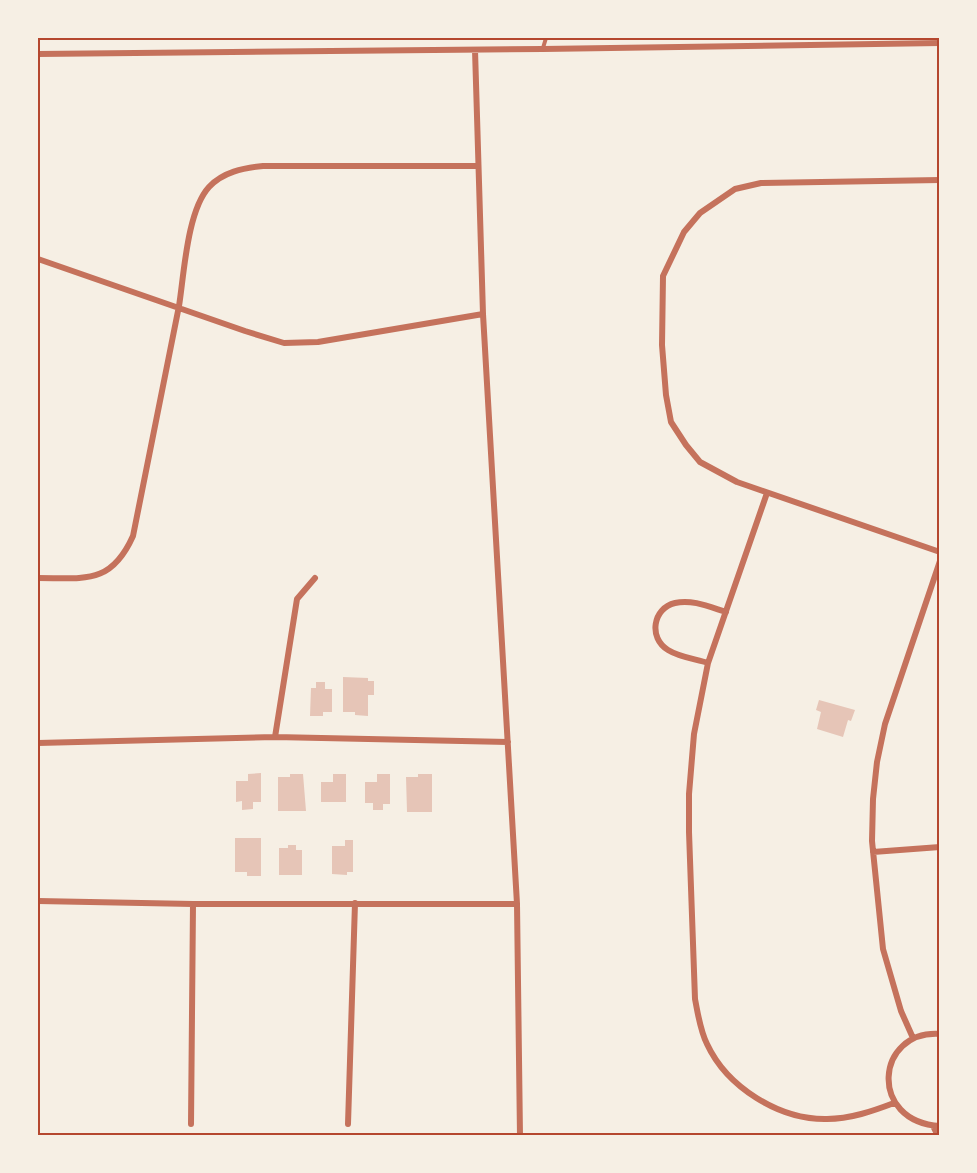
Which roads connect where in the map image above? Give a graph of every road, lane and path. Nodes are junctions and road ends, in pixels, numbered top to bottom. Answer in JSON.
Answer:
{"nodes":[{"id":1,"x":546,"y":38,"type":"edge"},
{"id":2,"x":939,"y":43,"type":"edge"},
{"id":3,"x":543,"y":49,"type":"junction"},
{"id":4,"x":475,"y":50,"type":"junction"},
{"id":5,"x":38,"y":54,"type":"edge"},
{"id":6,"x":478,"y":166,"type":"junction"},
{"id":7,"x":939,"y":180,"type":"edge"},
{"id":8,"x":38,"y":259,"type":"edge"},
{"id":9,"x":178,"y":308,"type":"junction"},
{"id":10,"x":483,"y":314,"type":"junction"},
{"id":11,"x":767,"y":493,"type":"junction"},
{"id":12,"x":939,"y":552,"type":"edge"},
{"id":13,"x":939,"y":561,"type":"edge"},
{"id":14,"x":38,"y":578,"type":"edge"},
{"id":15,"x":315,"y":578,"type":"dead end"},
{"id":16,"x":726,"y":612,"type":"junction"},
{"id":17,"x":708,"y":663,"type":"junction"},
{"id":18,"x":275,"y":737,"type":"junction"},
{"id":19,"x":508,"y":742,"type":"junction"},
{"id":20,"x":38,"y":743,"type":"edge"},
{"id":21,"x":939,"y":847,"type":"edge"},
{"id":22,"x":873,"y":852,"type":"junction"},
{"id":23,"x":38,"y":901,"type":"edge"},
{"id":24,"x":355,"y":903,"type":"junction"},
{"id":25,"x":192,"y":904,"type":"junction"},
{"id":26,"x":517,"y":904,"type":"junction"},
{"id":27,"x":939,"y":1034,"type":"edge"},
{"id":28,"x":913,"y":1038,"type":"junction"},
{"id":29,"x":894,"y":1102,"type":"junction"},
{"id":30,"x":190,"y":1124,"type":"dead end"},
{"id":31,"x":348,"y":1124,"type":"dead end"},
{"id":32,"x":936,"y":1126,"type":"edge"},
{"id":33,"x":520,"y":1136,"type":"edge"},
{"id":34,"x":938,"y":1136,"type":"edge"}],
"edges":[{"from":1,"to":3,"type":"lane"},
{"from":2,"to":3,"type":"street"},
{"from":3,"to":4,"type":"street"},
{"from":4,"to":5,"type":"street"},
{"from":4,"to":6,"type":"street"},
{"from":6,"to":9,"type":"street"},
{"from":6,"to":10,"type":"street"},
{"from":7,"to":11,"type":"street"},
{"from":8,"to":9,"type":"street"},
{"from":9,"to":10,"type":"street"},
{"from":9,"to":14,"type":"street"},
{"from":10,"to":19,"type":"street"},
{"from":11,"to":12,"type":"street"},
{"from":11,"to":16,"type":"street"},
{"from":13,"to":22,"type":"street"},
{"from":15,"to":18,"type":"street"},
{"from":16,"to":17,"type":"street"},
{"from":16,"to":17,"type":"street"},
{"from":17,"to":29,"type":"street"},
{"from":18,"to":19,"type":"street"},
{"from":18,"to":20,"type":"street"},
{"from":19,"to":26,"type":"street"},
{"from":21,"to":22,"type":"street"},
{"from":22,"to":28,"type":"street"},
{"from":23,"to":25,"type":"street"},
{"from":24,"to":25,"type":"street"},
{"from":24,"to":26,"type":"street"},
{"from":24,"to":31,"type":"street"},
{"from":25,"to":30,"type":"street"},
{"from":26,"to":33,"type":"street"},
{"from":27,"to":28,"type":"street"},
{"from":28,"to":29,"type":"street"},
{"from":29,"to":32,"type":"street"},
{"from":32,"to":34,"type":"street"}]}
